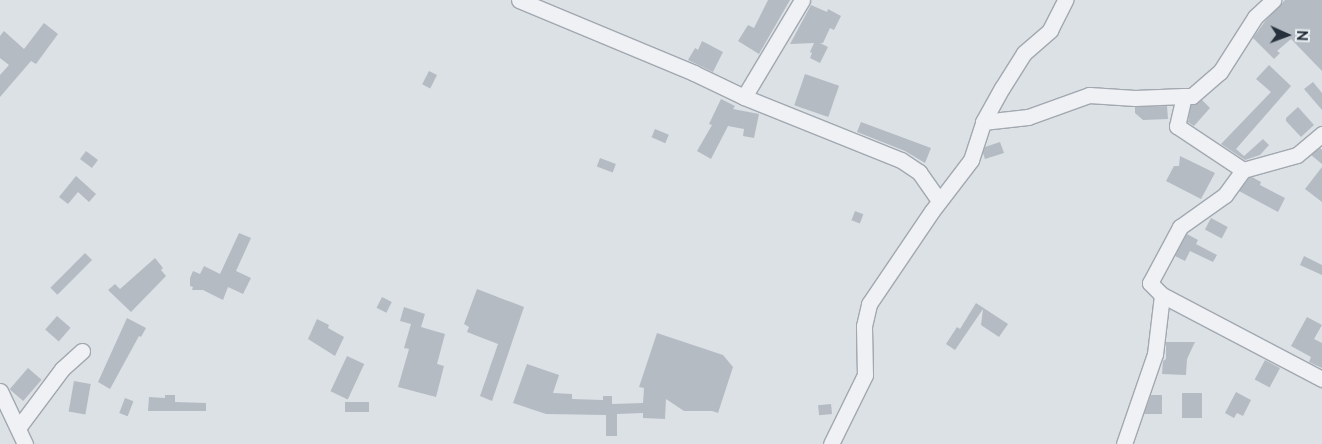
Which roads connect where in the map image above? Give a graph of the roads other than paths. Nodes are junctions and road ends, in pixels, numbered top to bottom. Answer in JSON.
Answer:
{"nodes":[{"id":1,"x":519,"y":0,"type":"edge"},
{"id":2,"x":802,"y":0,"type":"edge"},
{"id":3,"x":1064,"y":0,"type":"edge"},
{"id":4,"x":1273,"y":0,"type":"edge"},
{"id":5,"x":1184,"y":96,"type":"junction"},
{"id":6,"x":744,"y":97,"type":"junction"},
{"id":7,"x":983,"y":122,"type":"junction"},
{"id":8,"x":1322,"y":134,"type":"edge"},
{"id":9,"x":1243,"y":170,"type":"junction"},
{"id":10,"x":940,"y":201,"type":"junction"},
{"id":11,"x":1162,"y":295,"type":"junction"},
{"id":12,"x":82,"y":351,"type":"dead end"},
{"id":13,"x":1322,"y":379,"type":"edge"},
{"id":14,"x":0,"y":391,"type":"edge"},
{"id":15,"x":18,"y":428,"type":"junction"},
{"id":16,"x":25,"y":444,"type":"edge"},
{"id":17,"x":831,"y":444,"type":"edge"},
{"id":18,"x":1124,"y":444,"type":"edge"}],
"edges":[{"from":1,"to":6,"type":"street"},
{"from":2,"to":6,"type":"street"},
{"from":3,"to":7,"type":"street"},
{"from":4,"to":5,"type":"street"},
{"from":5,"to":7,"type":"street"},
{"from":5,"to":9,"type":"street"},
{"from":6,"to":10,"type":"street"},
{"from":7,"to":10,"type":"street"},
{"from":8,"to":9,"type":"street"},
{"from":9,"to":11,"type":"street"},
{"from":10,"to":17,"type":"street"},
{"from":11,"to":13,"type":"street"},
{"from":11,"to":18,"type":"street"},
{"from":12,"to":15,"type":"street"},
{"from":14,"to":15,"type":"street"},
{"from":15,"to":16,"type":"street"}]}
